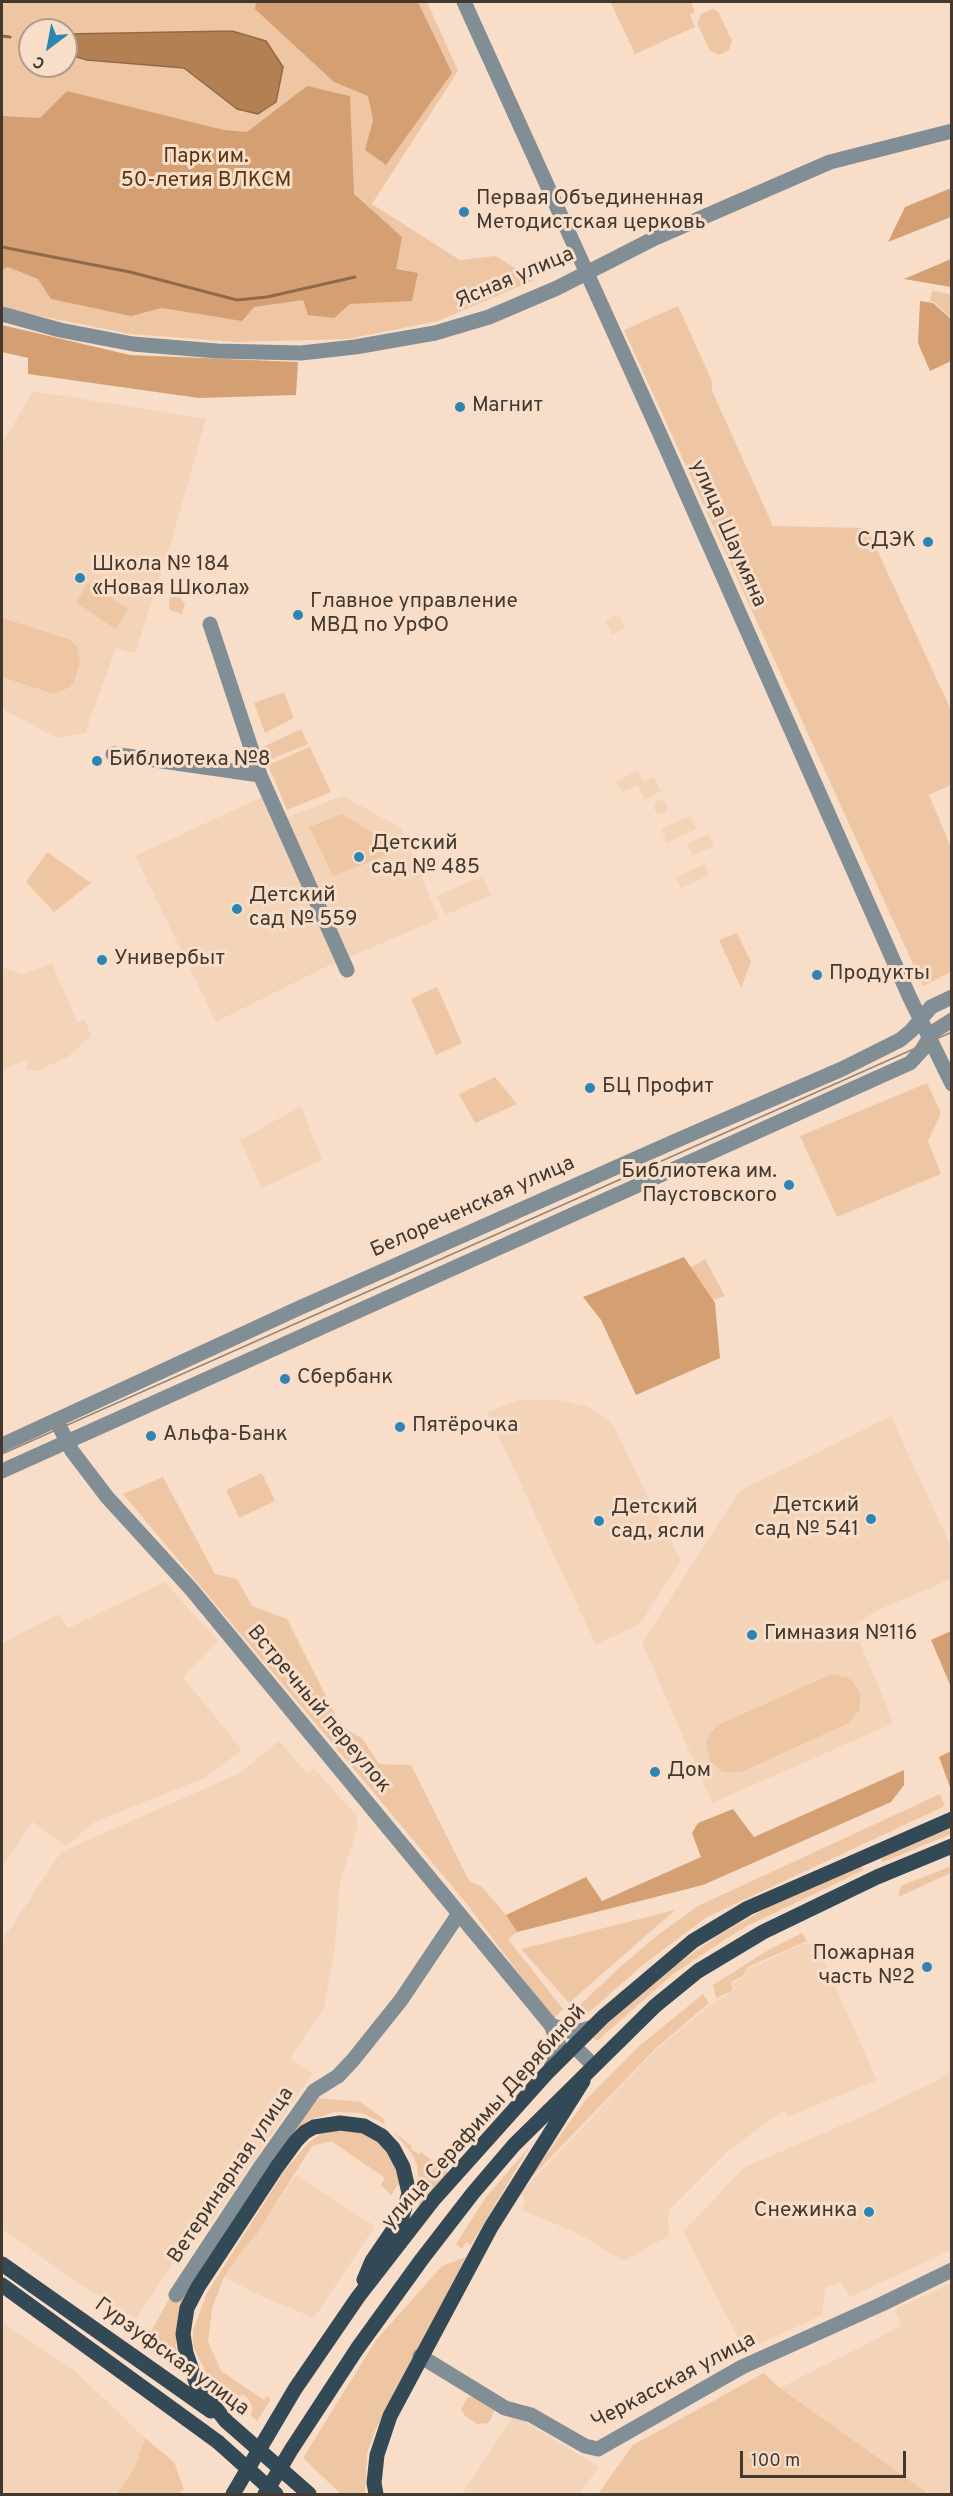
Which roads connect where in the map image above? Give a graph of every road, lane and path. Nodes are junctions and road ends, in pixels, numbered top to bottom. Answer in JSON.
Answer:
{"nodes":[{"id":1,"x":464,"y":2,"type":"edge"},
{"id":2,"x":951,"y":131,"type":"edge"},
{"id":3,"x":585,"y":272,"type":"junction"},
{"id":4,"x":2,"y":314,"type":"edge"},
{"id":5,"x":210,"y":624,"type":"dead end"},
{"id":6,"x":113,"y":754,"type":"dead end"},
{"id":7,"x":260,"y":775,"type":"junction"},
{"id":8,"x":347,"y":970,"type":"dead end"},
{"id":9,"x":951,"y":997,"type":"edge"},
{"id":10,"x":920,"y":1019,"type":"junction"},
{"id":11,"x":951,"y":1020,"type":"edge"},
{"id":12,"x":928,"y":1036,"type":"junction"},
{"id":13,"x":951,"y":1084,"type":"edge"},
{"id":14,"x":56,"y":1420,"type":"junction"},
{"id":15,"x":67,"y":1441,"type":"junction"},
{"id":16,"x":2,"y":1445,"type":"edge"},
{"id":17,"x":2,"y":1471,"type":"edge"},
{"id":18,"x":951,"y":1819,"type":"edge"},
{"id":19,"x":951,"y":1846,"type":"edge"},
{"id":20,"x":458,"y":1915,"type":"junction"},
{"id":21,"x":551,"y":2025,"type":"junction"},
{"id":22,"x":593,"y":2027,"type":"junction"},
{"id":23,"x":574,"y":2046,"type":"junction"},
{"id":24,"x":592,"y":2067,"type":"junction"},
{"id":25,"x":546,"y":2074,"type":"junction"},
{"id":26,"x":2,"y":2264,"type":"edge"},
{"id":27,"x":951,"y":2270,"type":"edge"},
{"id":28,"x":2,"y":2285,"type":"edge"},
{"id":29,"x":176,"y":2295,"type":"dead end"},
{"id":30,"x":358,"y":2297,"type":"junction"},
{"id":31,"x":420,"y":2356,"type":"junction"},
{"id":32,"x":226,"y":2421,"type":"junction"},
{"id":33,"x":247,"y":2471,"type":"junction"},
{"id":34,"x":220,"y":2494,"type":"edge"},
{"id":35,"x":233,"y":2494,"type":"edge"},
{"id":36,"x":265,"y":2494,"type":"edge"},
{"id":37,"x":276,"y":2494,"type":"edge"},
{"id":38,"x":309,"y":2494,"type":"edge"},
{"id":39,"x":376,"y":2494,"type":"edge"}],
"edges":[{"from":1,"to":3,"type":"street","name":"улица Шаумяна"},
{"from":2,"to":3,"type":"street","name":"Ясная улица"},
{"from":3,"to":4,"type":"street","name":"Ясная улица"},
{"from":3,"to":10,"type":"street","name":"улица Шаумяна"},
{"from":5,"to":7,"type":"street"},
{"from":6,"to":7,"type":"street"},
{"from":7,"to":8,"type":"street"},
{"from":9,"to":10,"type":"street","name":"Белореченская улица"},
{"from":10,"to":12,"type":"street","name":"улица Шаумяна"},
{"from":10,"to":14,"type":"street","name":"Белореченская улица"},
{"from":11,"to":12,"type":"street"},
{"from":12,"to":13,"type":"street","name":"улица Шаумяна"},
{"from":12,"to":15,"type":"street"},
{"from":14,"to":15,"type":"street","name":"Встречный переулок"},
{"from":14,"to":16,"type":"street","name":"Белореченская улица"},
{"from":15,"to":17,"type":"street"},
{"from":15,"to":20,"type":"street","name":"Встречный переулок"},
{"from":18,"to":22,"type":"main road","name":"улица Серафимы Дерябиной"},
{"from":19,"to":24,"type":"main road","name":"улица Серафимы Дерябиной"},
{"from":20,"to":21,"type":"street","name":"Встречный переулок"},
{"from":20,"to":29,"type":"street","name":"Ветеринарная улица"},
{"from":21,"to":22,"type":"street"},
{"from":21,"to":25,"type":"street","name":"Встречный переулок"},
{"from":22,"to":23,"type":"main road","name":"улица Серафимы Дерябиной"},
{"from":23,"to":24,"type":"street"},
{"from":23,"to":25,"type":"main road","name":"улица Серафимы Дерябиной"},
{"from":24,"to":31,"type":"main road"},
{"from":24,"to":36,"type":"main road","name":"улица Серафимы Дерябиной"},
{"from":25,"to":30,"type":"main road","name":"улица Серафимы Дерябиной"},
{"from":26,"to":32,"type":"main road","name":"Гурзуфская улица"},
{"from":27,"to":31,"type":"street","name":"Черкасская улица"},
{"from":28,"to":37,"type":"main road","name":"Гурзуфская улица","bridge":true},
{"from":30,"to":32,"type":"main road"},
{"from":30,"to":33,"type":"main road","name":"улица Серафимы Дерябиной"},
{"from":31,"to":39,"type":"main road"},
{"from":32,"to":38,"type":"main road","name":"Гурзуфская улица","bridge":true},
{"from":33,"to":34,"type":"main road"},
{"from":33,"to":35,"type":"main road","name":"улица Серафимы Дерябиной"}]}
